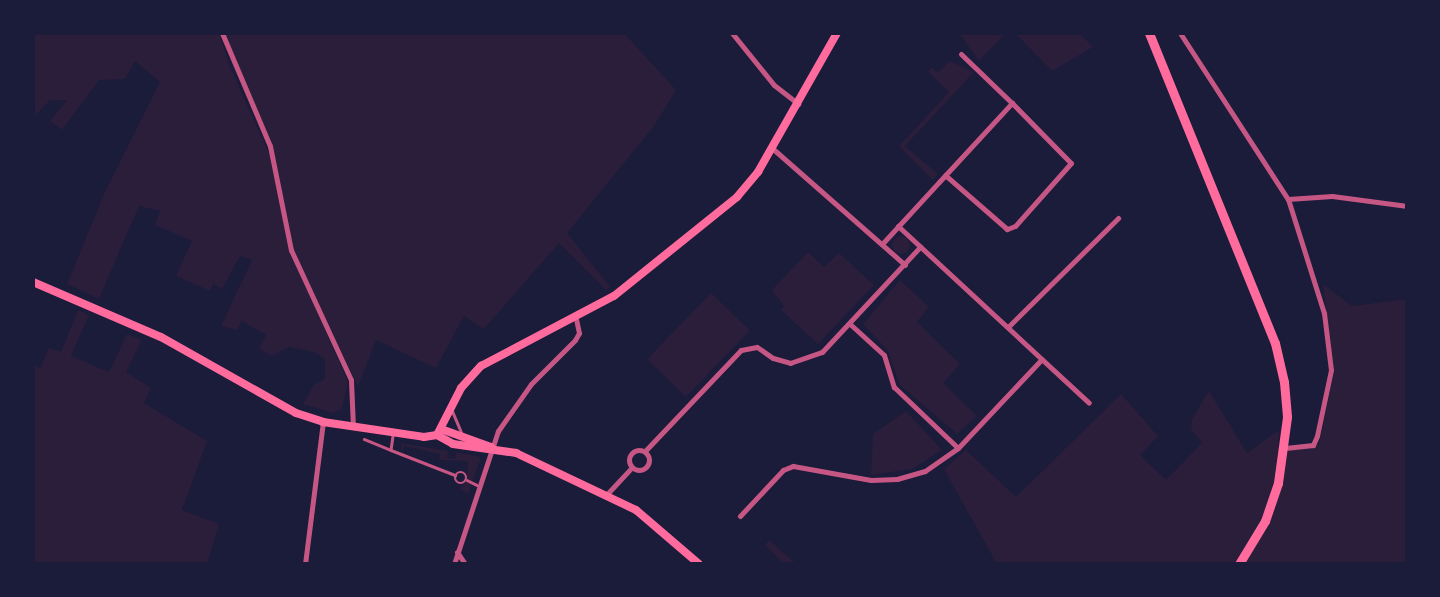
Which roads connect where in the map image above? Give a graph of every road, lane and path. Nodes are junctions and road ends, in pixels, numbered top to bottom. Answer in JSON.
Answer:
{"nodes":[{"id":1,"x":222,"y":33,"type":"edge"},
{"id":2,"x":732,"y":33,"type":"edge"},
{"id":3,"x":837,"y":33,"type":"edge"},
{"id":4,"x":1149,"y":33,"type":"edge"},
{"id":5,"x":1180,"y":33,"type":"edge"},
{"id":6,"x":961,"y":54,"type":"dead end"},
{"id":7,"x":1012,"y":103,"type":"junction"},
{"id":8,"x":798,"y":104,"type":"junction"},
{"id":9,"x":772,"y":148,"type":"junction"},
{"id":10,"x":946,"y":175,"type":"junction"},
{"id":11,"x":1288,"y":199,"type":"junction"},
{"id":12,"x":1407,"y":205,"type":"edge"},
{"id":13,"x":1118,"y":218,"type":"dead end"},
{"id":14,"x":898,"y":226,"type":"junction"},
{"id":15,"x":882,"y":243,"type":"junction"},
{"id":16,"x":920,"y":247,"type":"junction"},
{"id":17,"x":905,"y":265,"type":"junction"},
{"id":18,"x":33,"y":282,"type":"edge"},
{"id":19,"x":576,"y":319,"type":"junction"},
{"id":20,"x":850,"y":324,"type":"junction"},
{"id":21,"x":1008,"y":327,"type":"junction"},
{"id":22,"x":1042,"y":359,"type":"junction"},
{"id":23,"x":1089,"y":403,"type":"dead end"},
{"id":24,"x":452,"y":407,"type":"junction"},
{"id":25,"x":323,"y":422,"type":"junction"},
{"id":26,"x":352,"y":427,"type":"junction"},
{"id":27,"x":393,"y":432,"type":"junction"},
{"id":28,"x":439,"y":432,"type":"junction"},
{"id":29,"x":465,"y":438,"type":"junction"},
{"id":30,"x":364,"y":439,"type":"dead end"},
{"id":31,"x":491,"y":447,"type":"junction"},
{"id":32,"x":958,"y":448,"type":"junction"},
{"id":33,"x":1285,"y":448,"type":"junction"},
{"id":34,"x":391,"y":450,"type":"junction"},
{"id":35,"x":645,"y":451,"type":"junction"},
{"id":36,"x":632,"y":467,"type":"junction"},
{"id":37,"x":455,"y":475,"type":"junction"},
{"id":38,"x":467,"y":480,"type":"junction"},
{"id":39,"x":477,"y":485,"type":"junction"},
{"id":40,"x":608,"y":493,"type":"junction"},
{"id":41,"x":740,"y":516,"type":"dead end"},
{"id":42,"x":456,"y":551,"type":"junction"},
{"id":43,"x":305,"y":564,"type":"edge"},
{"id":44,"x":453,"y":564,"type":"edge"},
{"id":45,"x":465,"y":564,"type":"edge"},
{"id":46,"x":699,"y":564,"type":"edge"},
{"id":47,"x":1238,"y":564,"type":"edge"}],
"edges":[{"from":1,"to":26,"type":"street"},
{"from":2,"to":8,"type":"street"},
{"from":3,"to":8,"type":"main road"},
{"from":4,"to":33,"type":"main road"},
{"from":5,"to":11,"type":"street"},
{"from":6,"to":7,"type":"street"},
{"from":7,"to":10,"type":"street"},
{"from":7,"to":10,"type":"street"},
{"from":8,"to":9,"type":"main road"},
{"from":9,"to":15,"type":"street"},
{"from":9,"to":19,"type":"main road"},
{"from":10,"to":14,"type":"street"},
{"from":11,"to":12,"type":"street"},
{"from":11,"to":33,"type":"street"},
{"from":13,"to":21,"type":"street"},
{"from":14,"to":15,"type":"street"},
{"from":14,"to":16,"type":"street"},
{"from":15,"to":17,"type":"street"},
{"from":16,"to":17,"type":"street"},
{"from":16,"to":21,"type":"street"},
{"from":17,"to":20,"type":"street"},
{"from":18,"to":25,"type":"main road"},
{"from":19,"to":24,"type":"main road"},
{"from":19,"to":31,"type":"street"},
{"from":20,"to":32,"type":"street"},
{"from":20,"to":35,"type":"street"},
{"from":21,"to":22,"type":"street"},
{"from":22,"to":23,"type":"street"},
{"from":22,"to":32,"type":"street"},
{"from":24,"to":28,"type":"main road"},
{"from":24,"to":29,"type":"lane"},
{"from":25,"to":26,"type":"main road"},
{"from":25,"to":43,"type":"street"},
{"from":26,"to":27,"type":"main road"},
{"from":27,"to":28,"type":"main road"},
{"from":27,"to":34,"type":"lane"},
{"from":28,"to":29,"type":"main road"},
{"from":28,"to":31,"type":"main road"},
{"from":29,"to":31,"type":"main road"},
{"from":30,"to":34,"type":"lane"},
{"from":31,"to":39,"type":"street"},
{"from":31,"to":40,"type":"main road"},
{"from":32,"to":41,"type":"street"},
{"from":33,"to":47,"type":"main road"},
{"from":34,"to":37,"type":"lane"},
{"from":35,"to":36,"type":"street"},
{"from":35,"to":36,"type":"street"},
{"from":36,"to":40,"type":"street"},
{"from":37,"to":38,"type":"lane"},
{"from":37,"to":38,"type":"lane"},
{"from":38,"to":39,"type":"lane"},
{"from":39,"to":42,"type":"street"},
{"from":40,"to":46,"type":"main road"},
{"from":42,"to":44,"type":"street"},
{"from":42,"to":45,"type":"street"}]}
